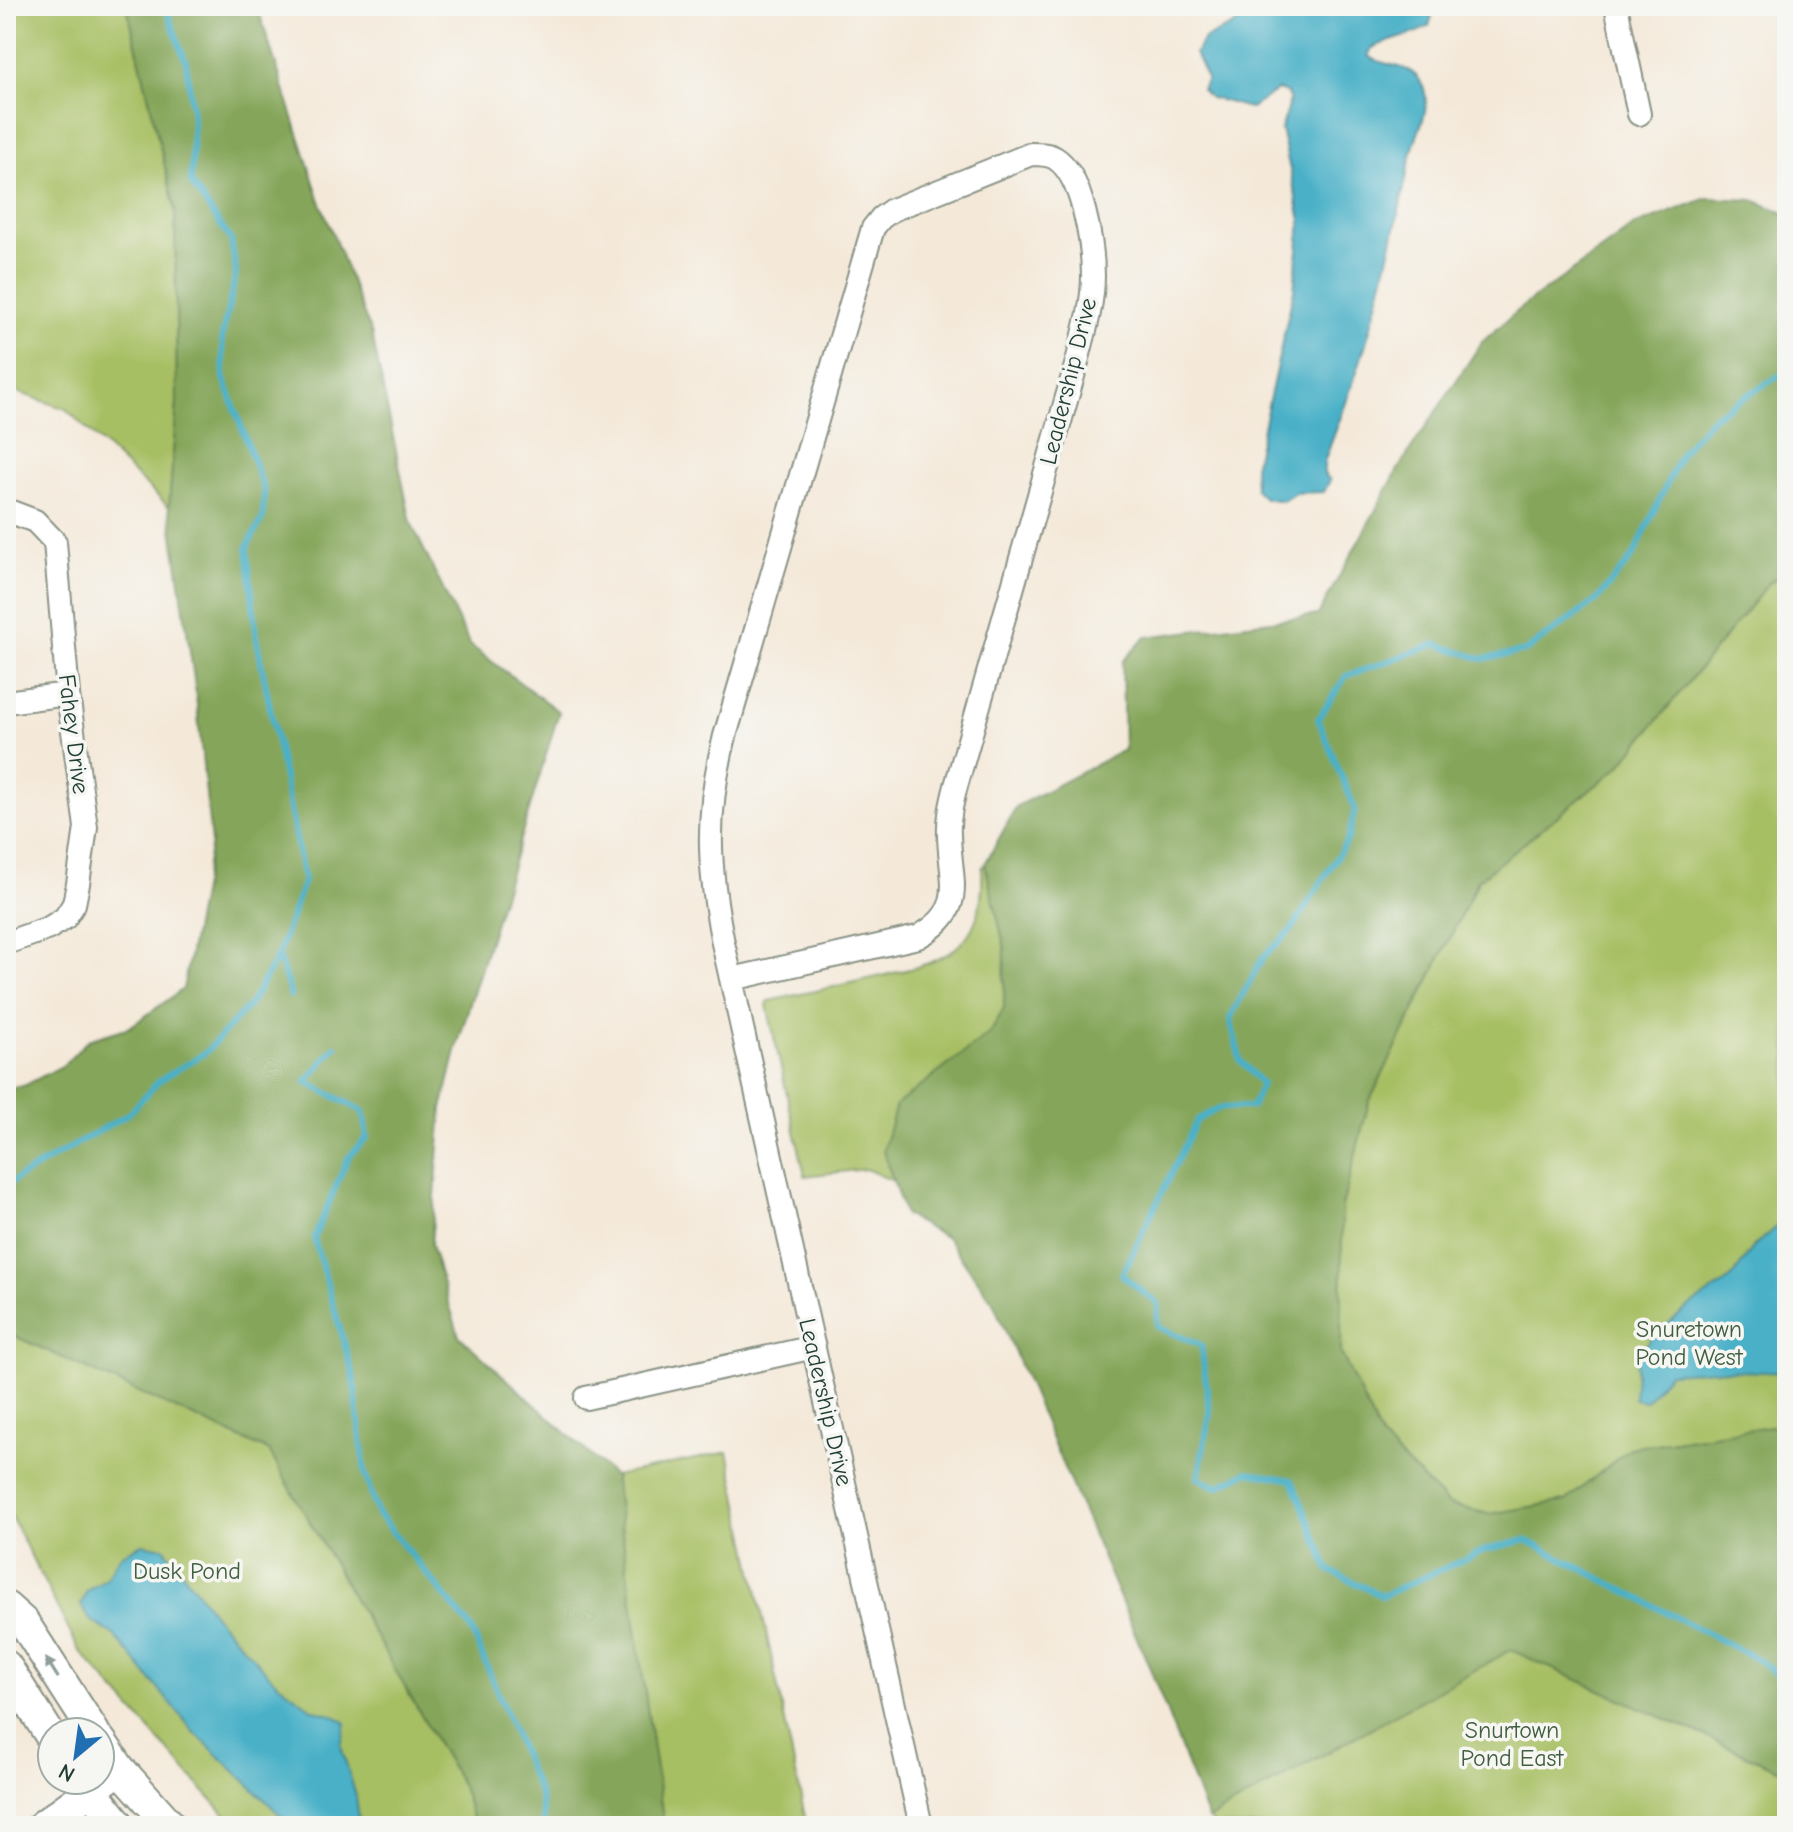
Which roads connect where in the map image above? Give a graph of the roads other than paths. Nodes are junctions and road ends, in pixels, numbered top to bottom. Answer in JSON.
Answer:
{"nodes":[{"id":1,"x":1616,"y":6,"type":"edge"},
{"id":2,"x":1639,"y":114,"type":"dead end"},
{"id":3,"x":6,"y":510,"type":"edge"},
{"id":4,"x":68,"y":694,"type":"junction"},
{"id":5,"x":6,"y":702,"type":"edge"},
{"id":6,"x":6,"y":943,"type":"edge"},
{"id":7,"x":732,"y":979,"type":"junction"},
{"id":8,"x":814,"y":1347,"type":"junction"},
{"id":9,"x":586,"y":1398,"type":"dead end"},
{"id":10,"x":6,"y":1607,"type":"edge"},
{"id":11,"x":6,"y":1666,"type":"edge"},
{"id":12,"x":38,"y":1716,"type":"edge"},
{"id":13,"x":84,"y":1716,"type":"edge"},
{"id":14,"x":116,"y":1763,"type":"edge"},
{"id":15,"x":120,"y":1769,"type":"junction"},
{"id":16,"x":116,"y":1771,"type":"edge"},
{"id":17,"x":76,"y":1796,"type":"edge"},
{"id":18,"x":95,"y":1796,"type":"edge"},
{"id":19,"x":42,"y":1826,"type":"edge"},
{"id":20,"x":120,"y":1826,"type":"edge"},
{"id":21,"x":171,"y":1826,"type":"edge"},
{"id":22,"x":921,"y":1826,"type":"edge"}],
"edges":[{"from":1,"to":2,"type":"street"},
{"from":3,"to":4,"type":"street","name":"Fahey Drive"},
{"from":4,"to":5,"type":"street"},
{"from":4,"to":6,"type":"street","name":"Fahey Drive"},
{"from":7,"to":7,"type":"street","name":"Leadership Drive"},
{"from":7,"to":8,"type":"street","name":"Leadership Drive"},
{"from":8,"to":9,"type":"street"},
{"from":8,"to":22,"type":"street","name":"Leadership Drive"},
{"from":13,"to":10,"type":"main road","one_way":true},
{"from":11,"to":12,"type":"main road"},
{"from":14,"to":15,"type":"main road"},
{"from":15,"to":16,"type":"main road"},
{"from":15,"to":21,"type":"main road"},
{"from":17,"to":19,"type":"main road"},
{"from":18,"to":20,"type":"main road"}]}
